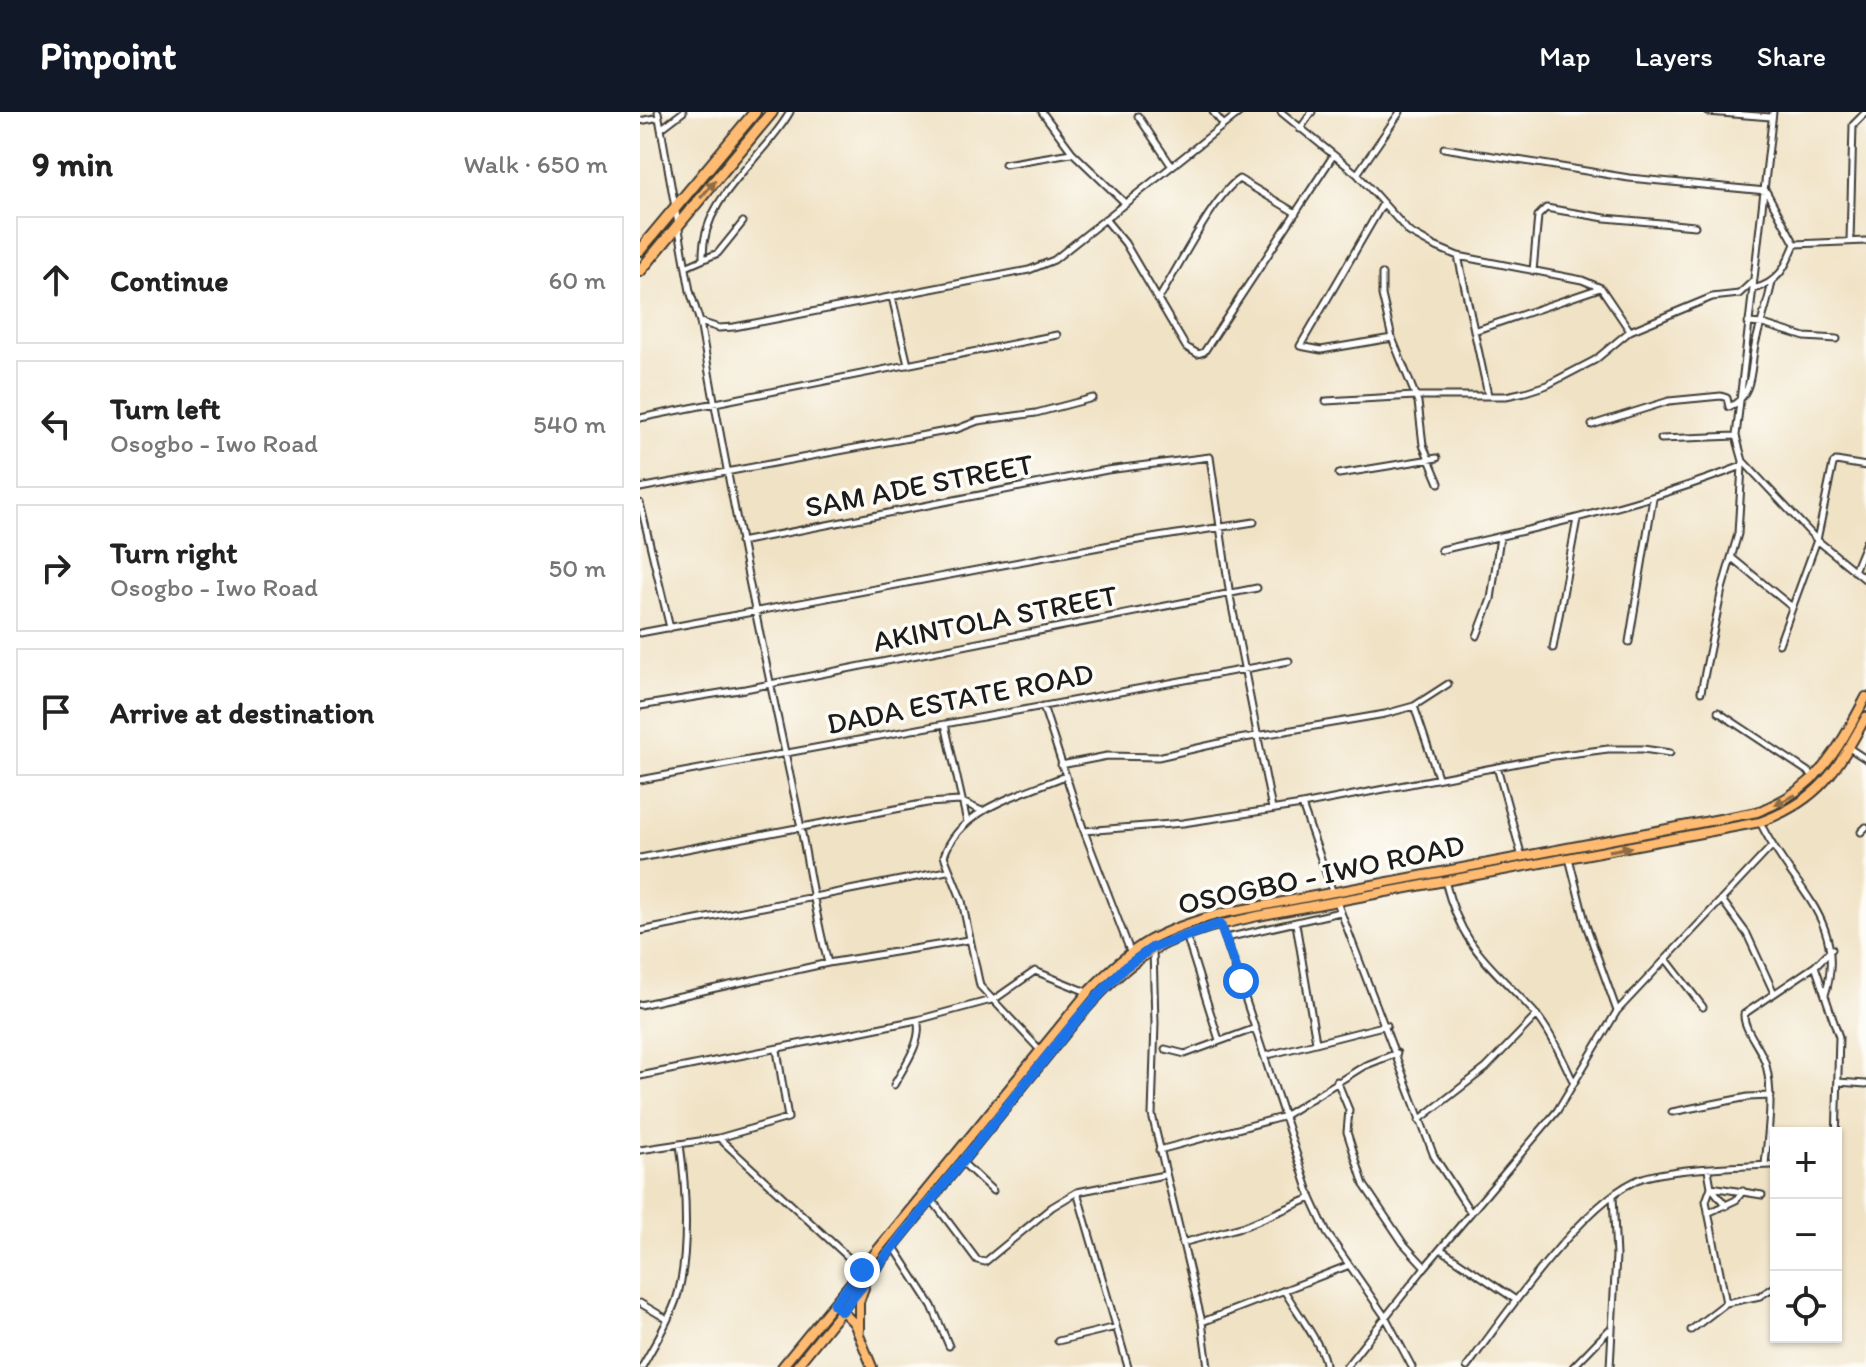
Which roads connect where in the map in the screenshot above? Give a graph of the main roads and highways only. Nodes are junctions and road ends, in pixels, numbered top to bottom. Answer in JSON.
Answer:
{"nodes":[{"id":1,"x":755,"y":112,"type":"edge"},
{"id":2,"x":772,"y":112,"type":"edge"},
{"id":3,"x":642,"y":244,"type":"edge"},
{"id":4,"x":640,"y":271,"type":"edge"},
{"id":5,"x":1866,"y":697,"type":"edge"},
{"id":6,"x":1866,"y":717,"type":"edge"},
{"id":7,"x":1335,"y":897,"type":"junction"},
{"id":8,"x":868,"y":1279,"type":"junction"},
{"id":9,"x":834,"y":1304,"type":"junction"},
{"id":10,"x":842,"y":1311,"type":"junction"},
{"id":11,"x":859,"y":1334,"type":"junction"},
{"id":12,"x":782,"y":1367,"type":"edge"},
{"id":13,"x":796,"y":1367,"type":"edge"},
{"id":14,"x":872,"y":1367,"type":"edge"}],
"edges":[{"from":1,"to":3,"type":"highway"},
{"from":4,"to":2,"type":"highway","one_way":true},
{"from":5,"to":7,"type":"main road","name":"OSOGBO - IWO ROAD","one_way":true},
{"from":7,"to":6,"type":"main road","name":"OSOGBO - IWO ROAD","one_way":true},
{"from":7,"to":8,"type":"main road","name":"OSOGBO - IWO ROAD"},
{"from":7,"to":9,"type":"main road","name":"OSOGBO - IWO ROAD"},
{"from":8,"to":10,"type":"main road","name":"OSOGBO - IWO ROAD"},
{"from":8,"to":11,"type":"main road"},
{"from":9,"to":10,"type":"main road"},
{"from":9,"to":12,"type":"main road","name":"OSOGBO - IWO ROAD"},
{"from":10,"to":11,"type":"main road"},
{"from":10,"to":13,"type":"main road","name":"OSOGBO - IWO ROAD"},
{"from":11,"to":14,"type":"main road"}]}
